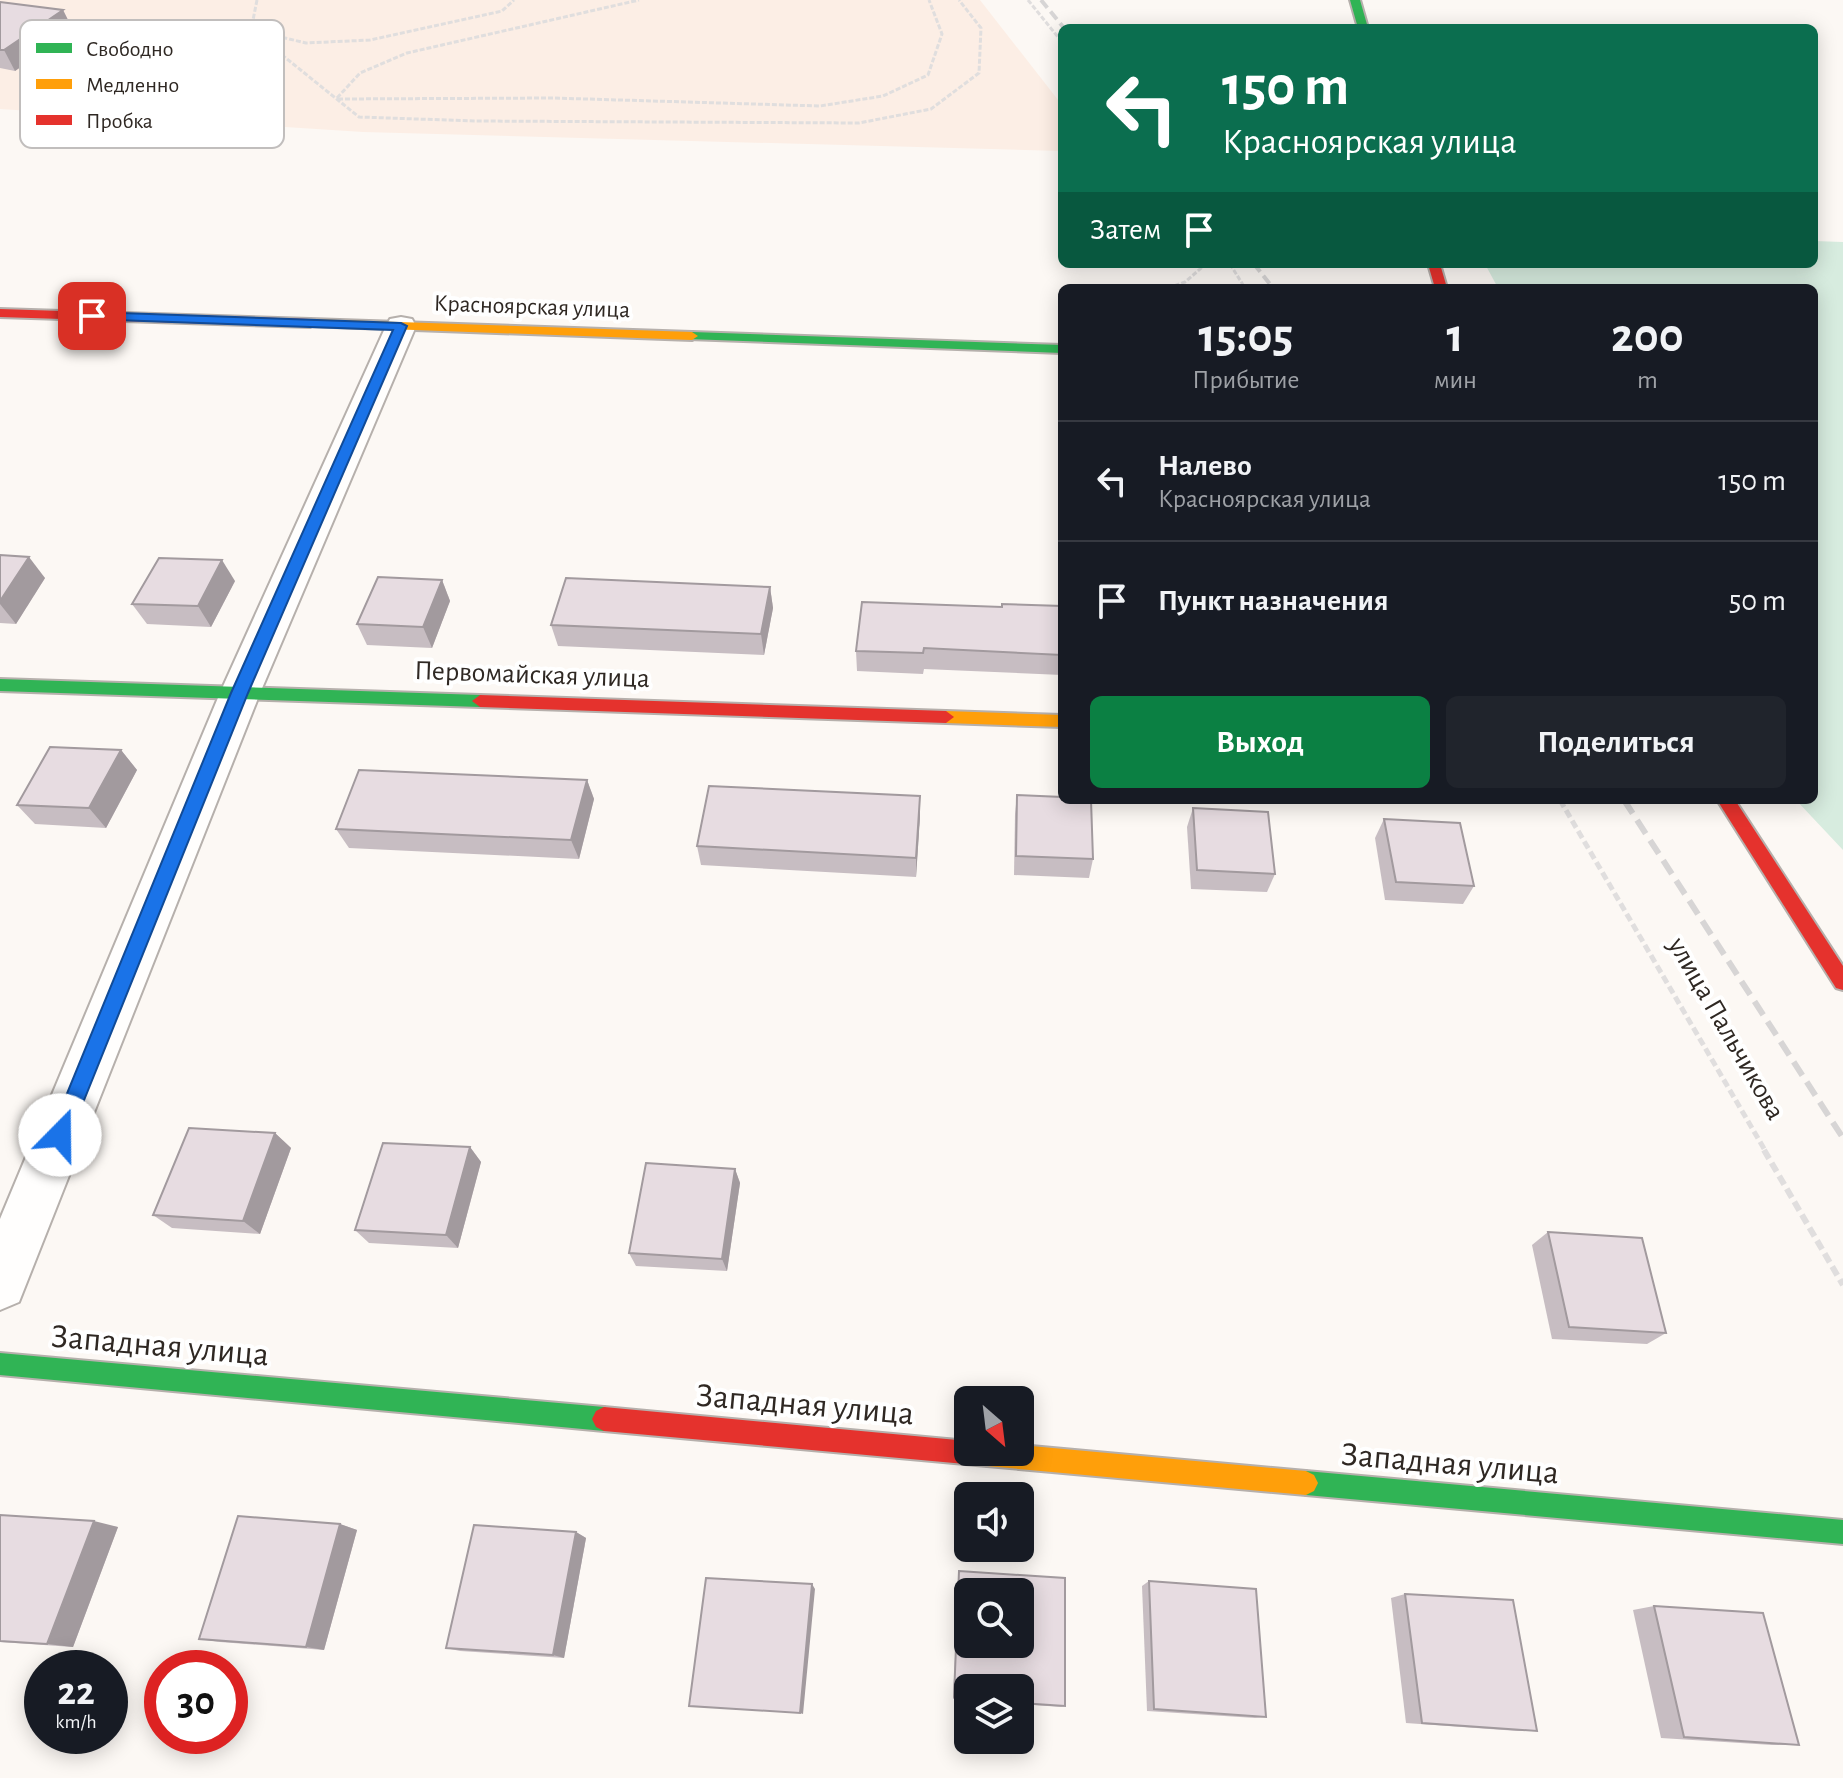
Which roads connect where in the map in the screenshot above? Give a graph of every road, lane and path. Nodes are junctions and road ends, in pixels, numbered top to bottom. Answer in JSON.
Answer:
{"nodes":[{"id":1,"x":257,"y":0,"type":"edge"},
{"id":2,"x":514,"y":0,"type":"edge"},
{"id":3,"x":639,"y":0,"type":"edge"},
{"id":4,"x":929,"y":0,"type":"edge"},
{"id":5,"x":959,"y":0,"type":"edge"},
{"id":6,"x":1028,"y":0,"type":"edge"},
{"id":7,"x":1355,"y":0,"type":"edge"},
{"id":8,"x":253,"y":20,"type":"edge"},
{"id":9,"x":1362,"y":24,"type":"edge"},
{"id":10,"x":1058,"y":37,"type":"edge"},
{"id":11,"x":284,"y":38,"type":"edge"},
{"id":12,"x":284,"y":57,"type":"edge"},
{"id":13,"x":336,"y":99,"type":"junction"},
{"id":14,"x":1201,"y":268,"type":"edge"},
{"id":15,"x":1179,"y":284,"type":"edge"},
{"id":16,"x":0,"y":313,"type":"edge"},
{"id":17,"x":401,"y":326,"type":"junction"},
{"id":18,"x":1058,"y":349,"type":"edge"},
{"id":19,"x":0,"y":685,"type":"edge"},
{"id":20,"x":240,"y":693,"type":"junction"},
{"id":21,"x":1058,"y":721,"type":"edge"},
{"id":22,"x":1562,"y":804,"type":"edge"},
{"id":23,"x":1729,"y":804,"type":"edge"},
{"id":24,"x":1843,"y":982,"type":"edge"},
{"id":25,"x":0,"y":1283,"type":"edge"},
{"id":26,"x":1843,"y":1285,"type":"edge"},
{"id":27,"x":0,"y":1364,"type":"edge"},
{"id":28,"x":1843,"y":1532,"type":"edge"}],
"edges":[{"from":1,"to":8,"type":"path"},
{"from":2,"to":11,"type":"path"},
{"from":3,"to":13,"type":"path"},
{"from":4,"to":13,"type":"path"},
{"from":5,"to":13,"type":"path"},
{"from":6,"to":10,"type":"path"},
{"from":7,"to":9,"type":"street"},
{"from":12,"to":13,"type":"path"},
{"from":14,"to":15,"type":"path"},
{"from":16,"to":17,"type":"street","name":"Красноярская улица"},
{"from":17,"to":18,"type":"street","name":"Красноярская улица"},
{"from":17,"to":20,"type":"street"},
{"from":19,"to":20,"type":"street","name":"Первомайская улица"},
{"from":20,"to":21,"type":"street","name":"Первомайская улица"},
{"from":20,"to":25,"type":"street"},
{"from":22,"to":26,"type":"path","name":"улица Пальчикова"},
{"from":23,"to":24,"type":"street"},
{"from":27,"to":28,"type":"street","name":"Западная улица"}]}
